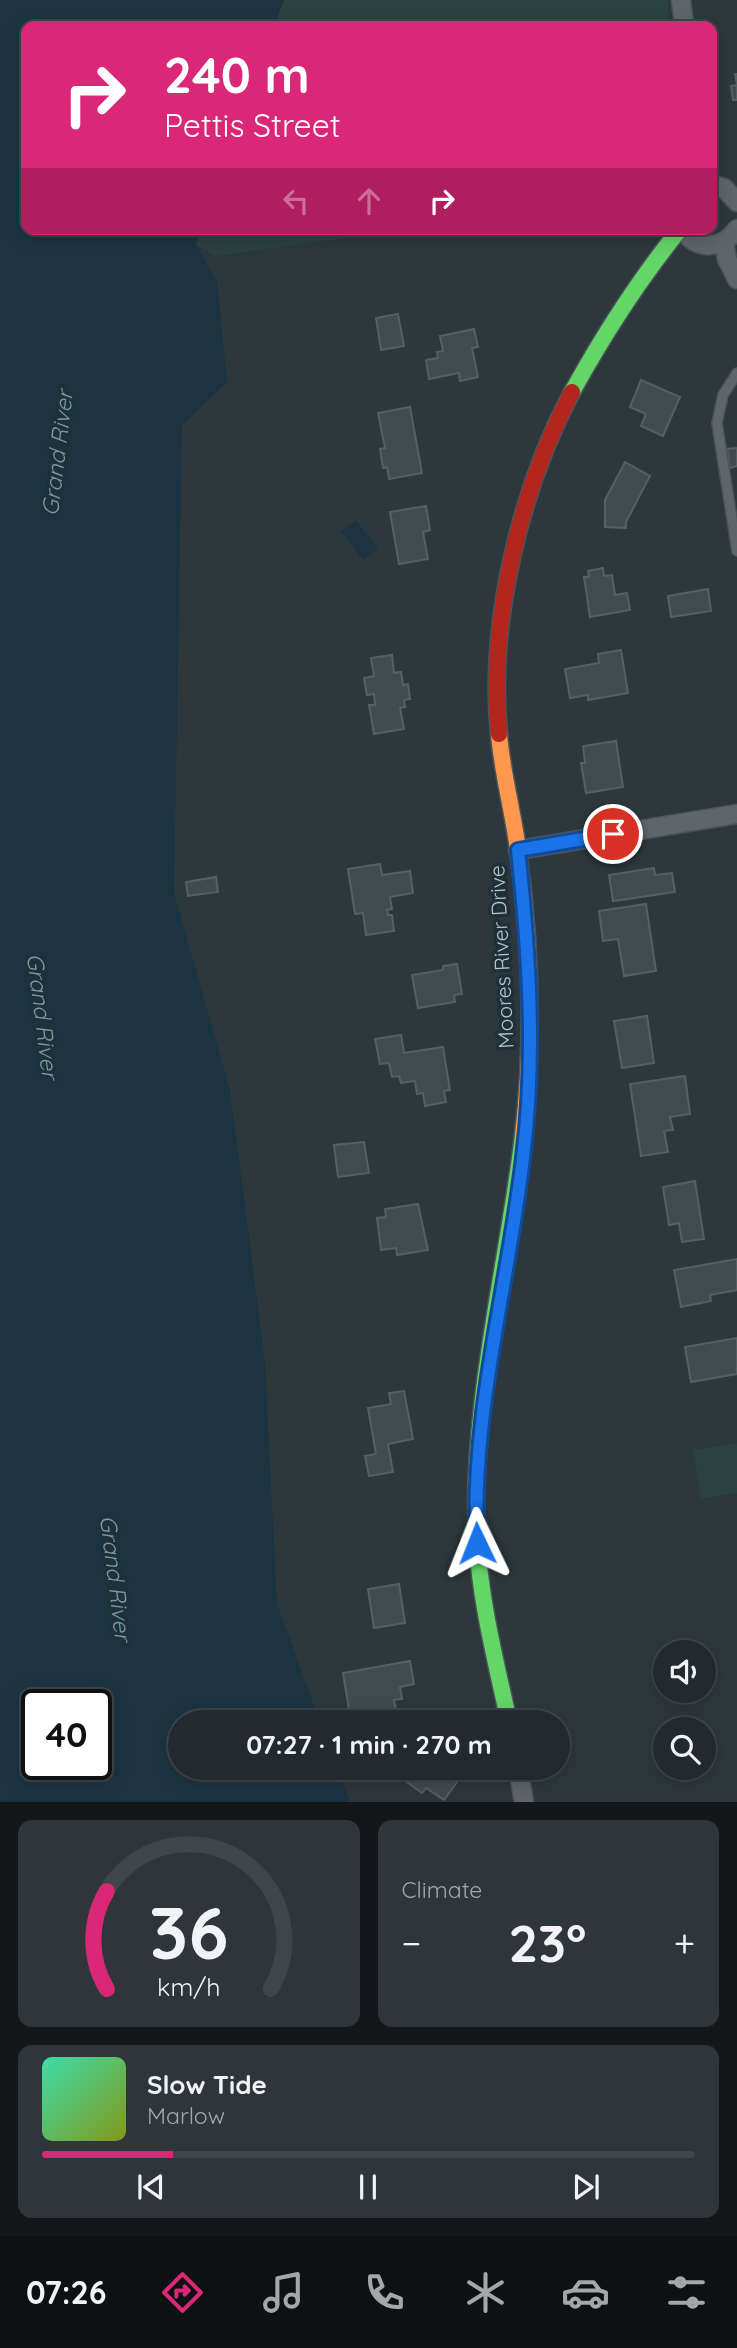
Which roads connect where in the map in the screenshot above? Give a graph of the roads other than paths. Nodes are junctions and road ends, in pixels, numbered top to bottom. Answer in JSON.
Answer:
{"nodes":[{"id":1,"x":681,"y":0,"type":"edge"},
{"id":2,"x":683,"y":21,"type":"edge"},
{"id":3,"x":717,"y":186,"type":"edge"},
{"id":4,"x":737,"y":202,"type":"edge"},
{"id":5,"x":676,"y":235,"type":"edge"},
{"id":6,"x":687,"y":235,"type":"edge"},
{"id":7,"x":731,"y":236,"type":"edge"},
{"id":8,"x":737,"y":279,"type":"edge"},
{"id":9,"x":737,"y":373,"type":"edge"},
{"id":10,"x":737,"y":551,"type":"edge"},
{"id":11,"x":737,"y":814,"type":"edge"},
{"id":12,"x":518,"y":850,"type":"junction"},
{"id":13,"x":506,"y":1710,"type":"edge"},
{"id":14,"x":520,"y":1780,"type":"edge"},
{"id":15,"x":524,"y":1802,"type":"edge"}],
"edges":[{"from":1,"to":2,"type":"street"},
{"from":3,"to":4,"type":"street"},
{"from":5,"to":12,"type":"street","name":"Moores River Drive"},
{"from":6,"to":7,"type":"street"},
{"from":7,"to":8,"type":"street"},
{"from":9,"to":10,"type":"lane"},
{"from":11,"to":12,"type":"street"},
{"from":12,"to":13,"type":"street","name":"Moores River Drive"},
{"from":14,"to":15,"type":"street"}]}
